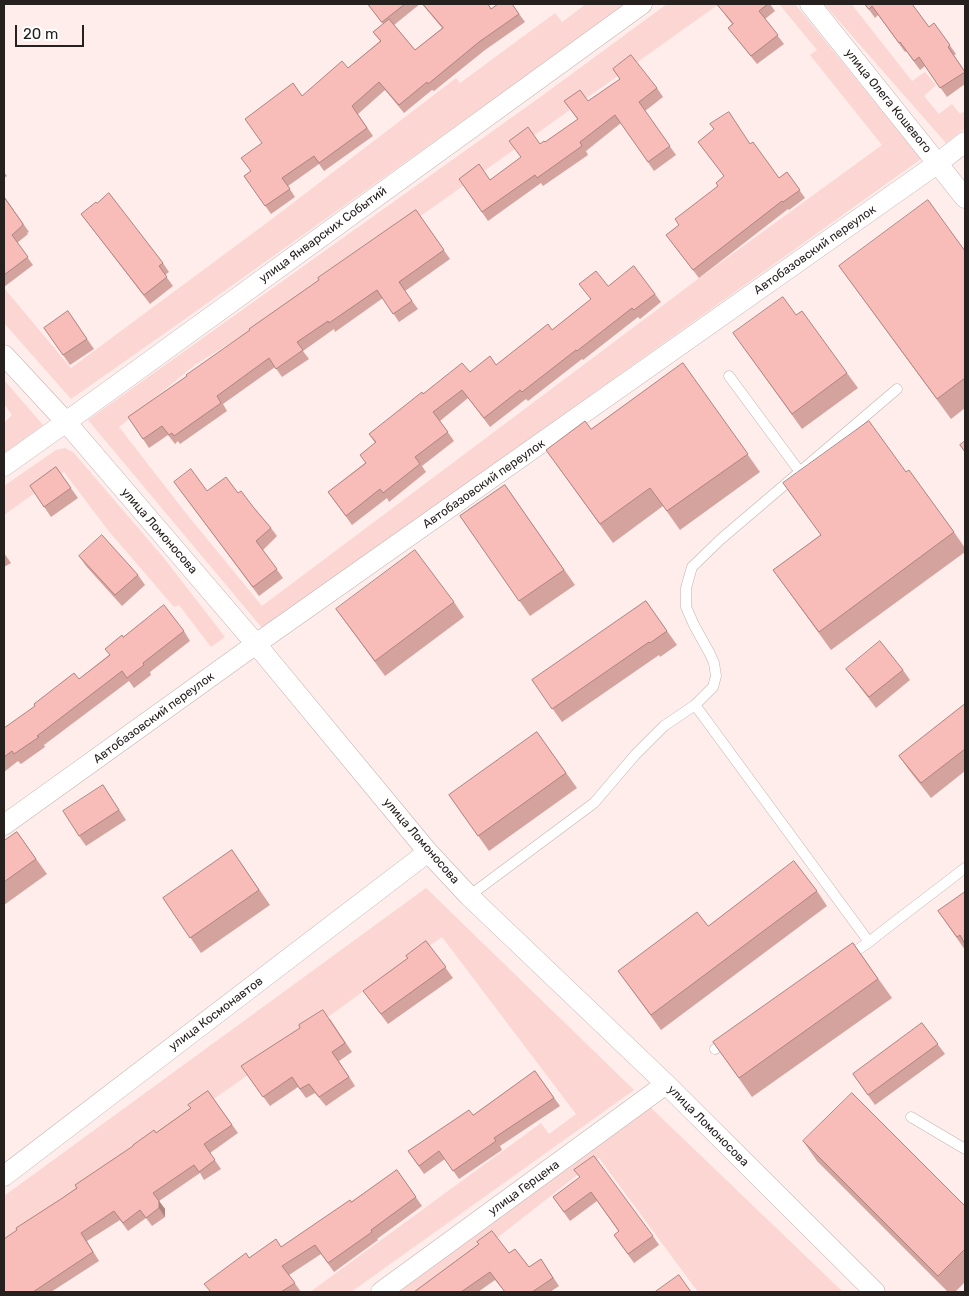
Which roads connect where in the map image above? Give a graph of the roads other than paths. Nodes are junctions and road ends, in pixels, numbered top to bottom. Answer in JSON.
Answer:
{"nodes":[{"id":1,"x":642,"y":4,"type":"edge"},
{"id":2,"x":810,"y":4,"type":"edge"},
{"id":3,"x":965,"y":142,"type":"edge"},
{"id":4,"x":938,"y":163,"type":"junction"},
{"id":5,"x":965,"y":198,"type":"edge"},
{"id":6,"x":4,"y":355,"type":"edge"},
{"id":7,"x":729,"y":376,"type":"dead end"},
{"id":8,"x":897,"y":389,"type":"dead end"},
{"id":9,"x":66,"y":422,"type":"junction"},
{"id":10,"x":4,"y":466,"type":"edge"},
{"id":11,"x":800,"y":472,"type":"junction"},
{"id":12,"x":256,"y":644,"type":"junction"},
{"id":13,"x":695,"y":705,"type":"junction"},
{"id":14,"x":4,"y":825,"type":"edge"},
{"id":15,"x":428,"y":852,"type":"junction"},
{"id":16,"x":965,"y":868,"type":"edge"},
{"id":17,"x":469,"y":896,"type":"junction"},
{"id":18,"x":869,"y":942,"type":"junction"},
{"id":19,"x":836,"y":965,"type":"edge"},
{"id":20,"x":739,"y":1032,"type":"edge"},
{"id":21,"x":715,"y":1049,"type":"edge"},
{"id":22,"x":666,"y":1084,"type":"junction"},
{"id":23,"x":911,"y":1117,"type":"dead end"},
{"id":24,"x":965,"y":1149,"type":"edge"},
{"id":25,"x":4,"y":1176,"type":"edge"},
{"id":26,"x":381,"y":1292,"type":"edge"},
{"id":27,"x":875,"y":1292,"type":"edge"}],
"edges":[{"from":1,"to":9,"type":"street","name":"улица Январских Событий"},
{"from":2,"to":4,"type":"street","name":"улица Олега Кошевого"},
{"from":3,"to":4,"type":"street","name":"Автобазовский переулок"},
{"from":4,"to":5,"type":"street","name":"улица Олега Кошевого"},
{"from":4,"to":12,"type":"street","name":"Автобазовский переулок"},
{"from":6,"to":9,"type":"street","name":"улица Ломоносова"},
{"from":7,"to":11,"type":"lane"},
{"from":8,"to":11,"type":"lane"},
{"from":9,"to":10,"type":"street","name":"улица Январских Событий"},
{"from":9,"to":12,"type":"street","name":"улица Ломоносова"},
{"from":11,"to":13,"type":"lane"},
{"from":12,"to":14,"type":"street","name":"Автобазовский переулок"},
{"from":12,"to":15,"type":"street","name":"улица Ломоносова"},
{"from":13,"to":17,"type":"lane"},
{"from":13,"to":18,"type":"lane"},
{"from":15,"to":17,"type":"street","name":"улица Ломоносова"},
{"from":15,"to":25,"type":"street","name":"улица Космонавтов"},
{"from":16,"to":18,"type":"lane"},
{"from":17,"to":22,"type":"street","name":"улица Ломоносова"},
{"from":18,"to":19,"type":"lane"},
{"from":20,"to":21,"type":"lane"},
{"from":22,"to":26,"type":"street","name":"улица Герцена"},
{"from":22,"to":27,"type":"street","name":"улица Ломоносова"},
{"from":23,"to":24,"type":"lane"}]}
